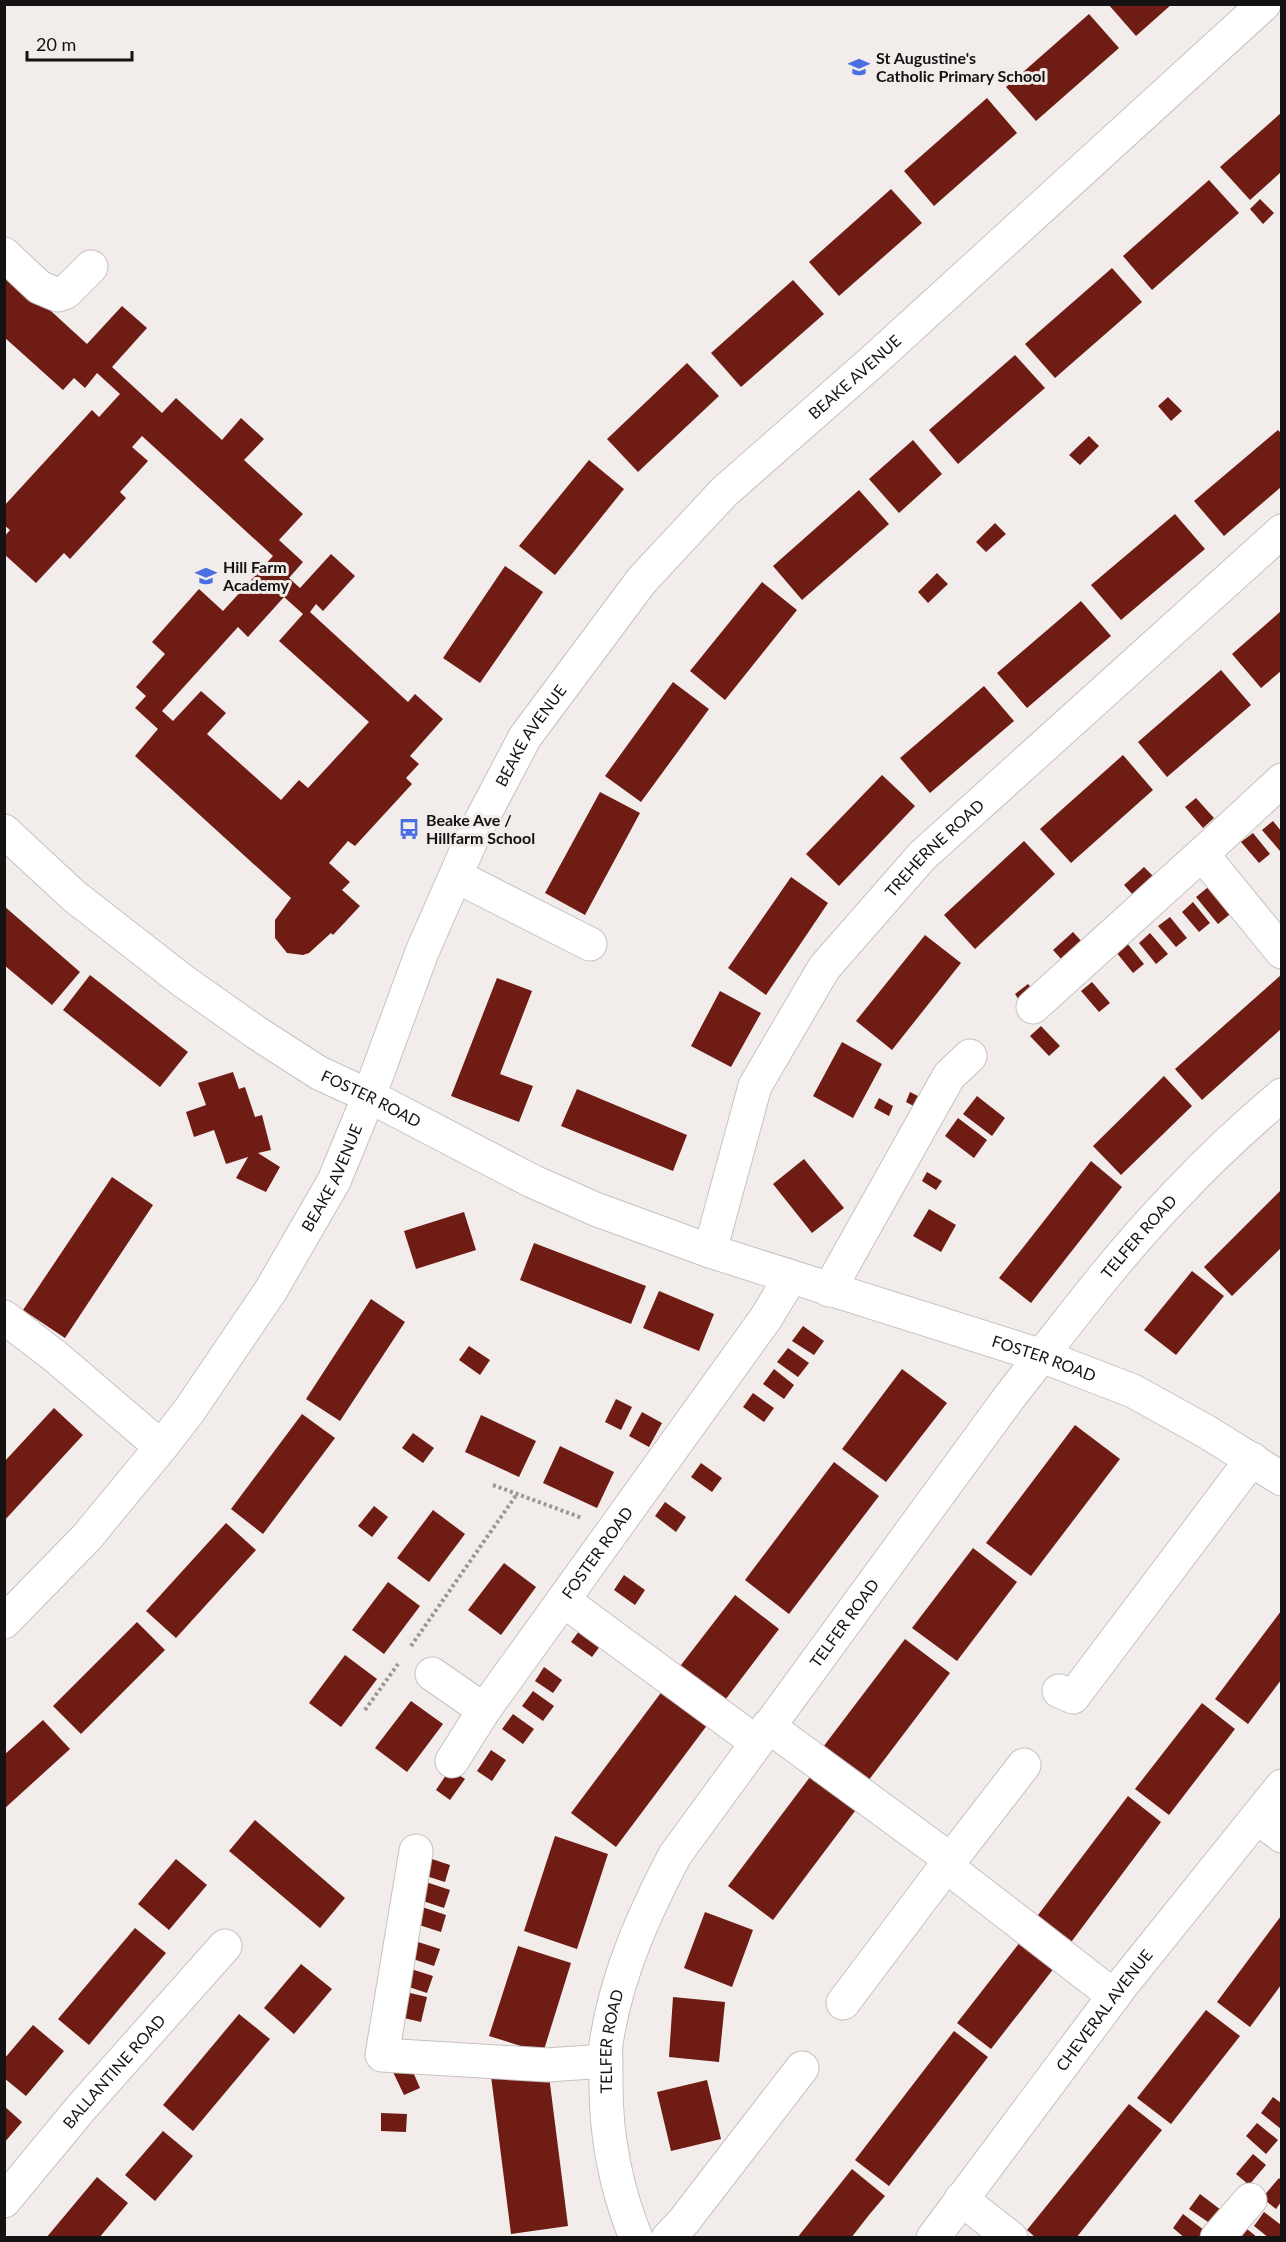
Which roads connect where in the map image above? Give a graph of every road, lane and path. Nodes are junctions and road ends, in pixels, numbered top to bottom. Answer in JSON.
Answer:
{"nodes":[{"id":1,"x":1264,"y":4,"type":"edge"},
{"id":2,"x":4,"y":254,"type":"edge"},
{"id":3,"x":92,"y":267,"type":"dead end"},
{"id":4,"x":1281,"y":531,"type":"edge"},
{"id":5,"x":1281,"y":780,"type":"edge"},
{"id":6,"x":4,"y":831,"type":"edge"},
{"id":7,"x":1202,"y":854,"type":"junction"},
{"id":8,"x":456,"y":876,"type":"junction"},
{"id":9,"x":590,"y":945,"type":"dead end"},
{"id":10,"x":1281,"y":952,"type":"edge"},
{"id":11,"x":1033,"y":1007,"type":"dead end"},
{"id":12,"x":970,"y":1056,"type":"dead end"},
{"id":13,"x":1281,"y":1095,"type":"edge"},
{"id":14,"x":369,"y":1096,"type":"junction"},
{"id":15,"x":710,"y":1251,"type":"junction"},
{"id":16,"x":790,"y":1278,"type":"junction"},
{"id":17,"x":829,"y":1290,"type":"junction"},
{"id":18,"x":4,"y":1317,"type":"edge"},
{"id":19,"x":1042,"y":1356,"type":"junction"},
{"id":20,"x":161,"y":1447,"type":"junction"},
{"id":21,"x":1272,"y":1467,"type":"edge"},
{"id":22,"x":493,"y":1485,"type":"dead end"},
{"id":23,"x":517,"y":1494,"type":"junction"},
{"id":24,"x":614,"y":1529,"type":"junction"},
{"id":25,"x":563,"y":1600,"type":"junction"},
{"id":26,"x":4,"y":1622,"type":"edge"},
{"id":27,"x":405,"y":1654,"type":"dead end"},
{"id":28,"x":398,"y":1663,"type":"dead end"},
{"id":29,"x":432,"y":1674,"type":"dead end"},
{"id":30,"x":1059,"y":1691,"type":"dead end"},
{"id":31,"x":365,"y":1710,"type":"dead end"},
{"id":32,"x":484,"y":1710,"type":"junction"},
{"id":33,"x":762,"y":1734,"type":"junction"},
{"id":34,"x":452,"y":1761,"type":"dead end"},
{"id":35,"x":1024,"y":1765,"type":"dead end"},
{"id":36,"x":1281,"y":1786,"type":"edge"},
{"id":37,"x":1269,"y":1826,"type":"edge"},
{"id":38,"x":416,"y":1851,"type":"dead end"},
{"id":39,"x":949,"y":1863,"type":"junction"},
{"id":40,"x":225,"y":1946,"type":"dead end"},
{"id":41,"x":1114,"y":1996,"type":"junction"},
{"id":42,"x":843,"y":2003,"type":"dead end"},
{"id":43,"x":606,"y":2061,"type":"junction"},
{"id":44,"x":802,"y":2068,"type":"dead end"},
{"id":45,"x":961,"y":2199,"type":"junction"},
{"id":46,"x":1250,"y":2200,"type":"dead end"},
{"id":47,"x":4,"y":2201,"type":"edge"},
{"id":48,"x":636,"y":2238,"type":"edge"},
{"id":49,"x":668,"y":2238,"type":"edge"},
{"id":50,"x":933,"y":2238,"type":"edge"},
{"id":51,"x":1011,"y":2238,"type":"edge"},
{"id":52,"x":1217,"y":2238,"type":"edge"}],
"edges":[{"from":1,"to":8,"type":"street","name":"BEAKE AVENUE"},
{"from":2,"to":3,"type":"street"},
{"from":4,"to":15,"type":"street","name":"TREHERNE ROAD"},
{"from":5,"to":7,"type":"street"},
{"from":6,"to":14,"type":"street","name":"FOSTER ROAD"},
{"from":7,"to":10,"type":"street"},
{"from":7,"to":11,"type":"street"},
{"from":8,"to":9,"type":"street"},
{"from":8,"to":14,"type":"street","name":"BEAKE AVENUE"},
{"from":12,"to":17,"type":"street"},
{"from":13,"to":19,"type":"street","name":"TELFER ROAD"},
{"from":14,"to":15,"type":"street","name":"FOSTER ROAD"},
{"from":14,"to":20,"type":"street","name":"BEAKE AVENUE"},
{"from":15,"to":16,"type":"street","name":"FOSTER ROAD"},
{"from":16,"to":17,"type":"street","name":"FOSTER ROAD"},
{"from":16,"to":24,"type":"street","name":"FOSTER ROAD"},
{"from":17,"to":19,"type":"street","name":"FOSTER ROAD"},
{"from":18,"to":20,"type":"street"},
{"from":19,"to":21,"type":"street","name":"FOSTER ROAD"},
{"from":19,"to":33,"type":"street","name":"TELFER ROAD"},
{"from":20,"to":26,"type":"street","name":"BEAKE AVENUE"},
{"from":21,"to":30,"type":"street"},
{"from":22,"to":23,"type":"path"},
{"from":23,"to":24,"type":"path"},
{"from":23,"to":27,"type":"path"},
{"from":24,"to":25,"type":"street","name":"FOSTER ROAD"},
{"from":25,"to":32,"type":"street","name":"FOSTER ROAD"},
{"from":25,"to":33,"type":"street"},
{"from":28,"to":31,"type":"path"},
{"from":29,"to":32,"type":"street"},
{"from":32,"to":34,"type":"street","name":"FOSTER ROAD"},
{"from":33,"to":39,"type":"street"},
{"from":33,"to":43,"type":"street","name":"TELFER ROAD"},
{"from":35,"to":39,"type":"street"},
{"from":36,"to":37,"type":"street","name":"CHEVERAL AVENUE"},
{"from":37,"to":41,"type":"street","name":"CHEVERAL AVENUE"},
{"from":38,"to":43,"type":"street"},
{"from":39,"to":41,"type":"street"},
{"from":39,"to":42,"type":"street"},
{"from":40,"to":47,"type":"street","name":"BALLANTINE ROAD"},
{"from":41,"to":45,"type":"street","name":"CHEVERAL AVENUE"},
{"from":43,"to":48,"type":"street","name":"TELFER ROAD"},
{"from":44,"to":49,"type":"street"},
{"from":45,"to":50,"type":"street","name":"CHEVERAL AVENUE"},
{"from":45,"to":51,"type":"street"},
{"from":46,"to":52,"type":"street"}]}
